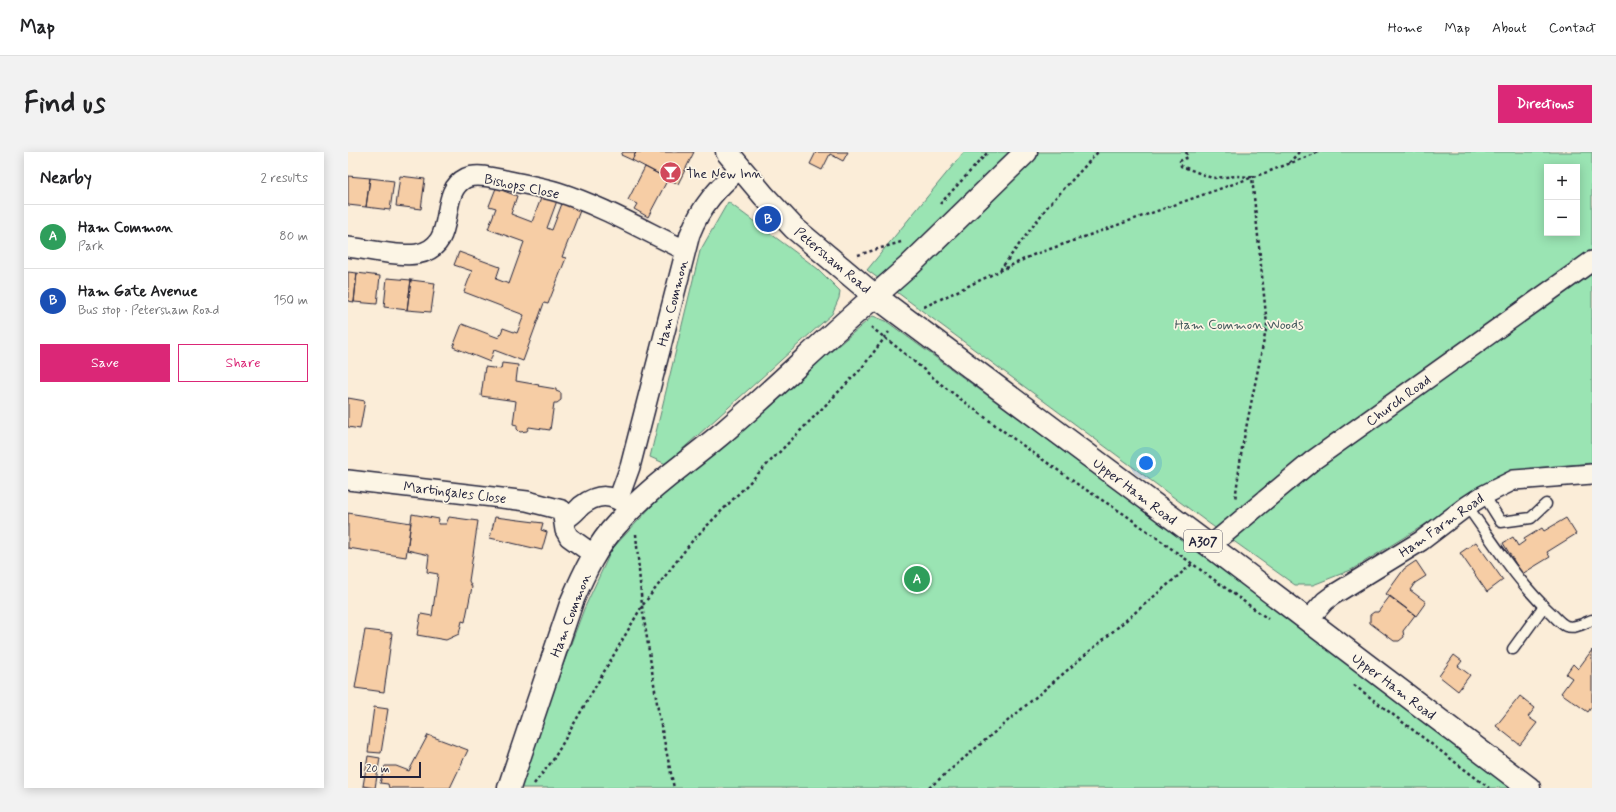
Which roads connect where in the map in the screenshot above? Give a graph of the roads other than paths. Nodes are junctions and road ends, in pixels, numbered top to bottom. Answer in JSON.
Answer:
{"nodes":[{"id":1,"x":727,"y":152,"type":"edge"},
{"id":2,"x":1026,"y":152,"type":"edge"},
{"id":3,"x":741,"y":168,"type":"junction"},
{"id":4,"x":348,"y":247,"type":"edge"},
{"id":5,"x":685,"y":250,"type":"junction"},
{"id":6,"x":1592,"y":261,"type":"edge"},
{"id":7,"x":875,"y":296,"type":"junction"},
{"id":8,"x":1592,"y":474,"type":"edge"},
{"id":9,"x":348,"y":480,"type":"edge"},
{"id":10,"x":1484,"y":495,"type":"junction"},
{"id":11,"x":625,"y":504,"type":"junction"},
{"id":12,"x":1546,"y":504,"type":"dead end"},
{"id":13,"x":1467,"y":506,"type":"junction"},
{"id":14,"x":562,"y":510,"type":"junction"},
{"id":15,"x":1210,"y":546,"type":"junction"},
{"id":16,"x":594,"y":555,"type":"junction"},
{"id":17,"x":1544,"y":606,"type":"junction"},
{"id":18,"x":1308,"y":620,"type":"junction"},
{"id":19,"x":1592,"y":620,"type":"edge"},
{"id":20,"x":1513,"y":649,"type":"dead end"},
{"id":21,"x":510,"y":788,"type":"edge"},
{"id":22,"x":1529,"y":788,"type":"edge"}],
"edges":[{"from":1,"to":3,"type":"main road","name":"Petersham Road","number":"A307"},
{"from":2,"to":7,"type":"main road","name":"Ham Common"},
{"from":3,"to":5,"type":"street","name":"Ham Common"},
{"from":3,"to":7,"type":"main road","name":"Petersham Road","number":"A307"},
{"from":4,"to":5,"type":"street","name":"Bishops Close"},
{"from":5,"to":11,"type":"street","name":"Ham Common"},
{"from":6,"to":15,"type":"street","name":"Church Road"},
{"from":7,"to":11,"type":"main road","name":"Ham Common"},
{"from":7,"to":15,"type":"main road","name":"Upper Ham Road","number":"A307"},
{"from":8,"to":10,"type":"street","name":"Ham Farm Road"},
{"from":9,"to":14,"type":"street","name":"Martingales Close"},
{"from":10,"to":12,"type":"lane"},
{"from":10,"to":13,"type":"street","name":"Ham Farm Road"},
{"from":11,"to":14,"type":"street","name":"Martingales Close"},
{"from":11,"to":16,"type":"main road","name":"Ham Common"},
{"from":13,"to":17,"type":"lane"},
{"from":13,"to":18,"type":"street","name":"Ham Farm Road"},
{"from":14,"to":16,"type":"street"},
{"from":15,"to":18,"type":"main road","name":"Upper Ham Road","number":"A307"},
{"from":16,"to":21,"type":"main road","name":"Ham Common"},
{"from":17,"to":19,"type":"lane"},
{"from":17,"to":20,"type":"lane"},
{"from":18,"to":22,"type":"main road","name":"Upper Ham Road","number":"A307"}]}
